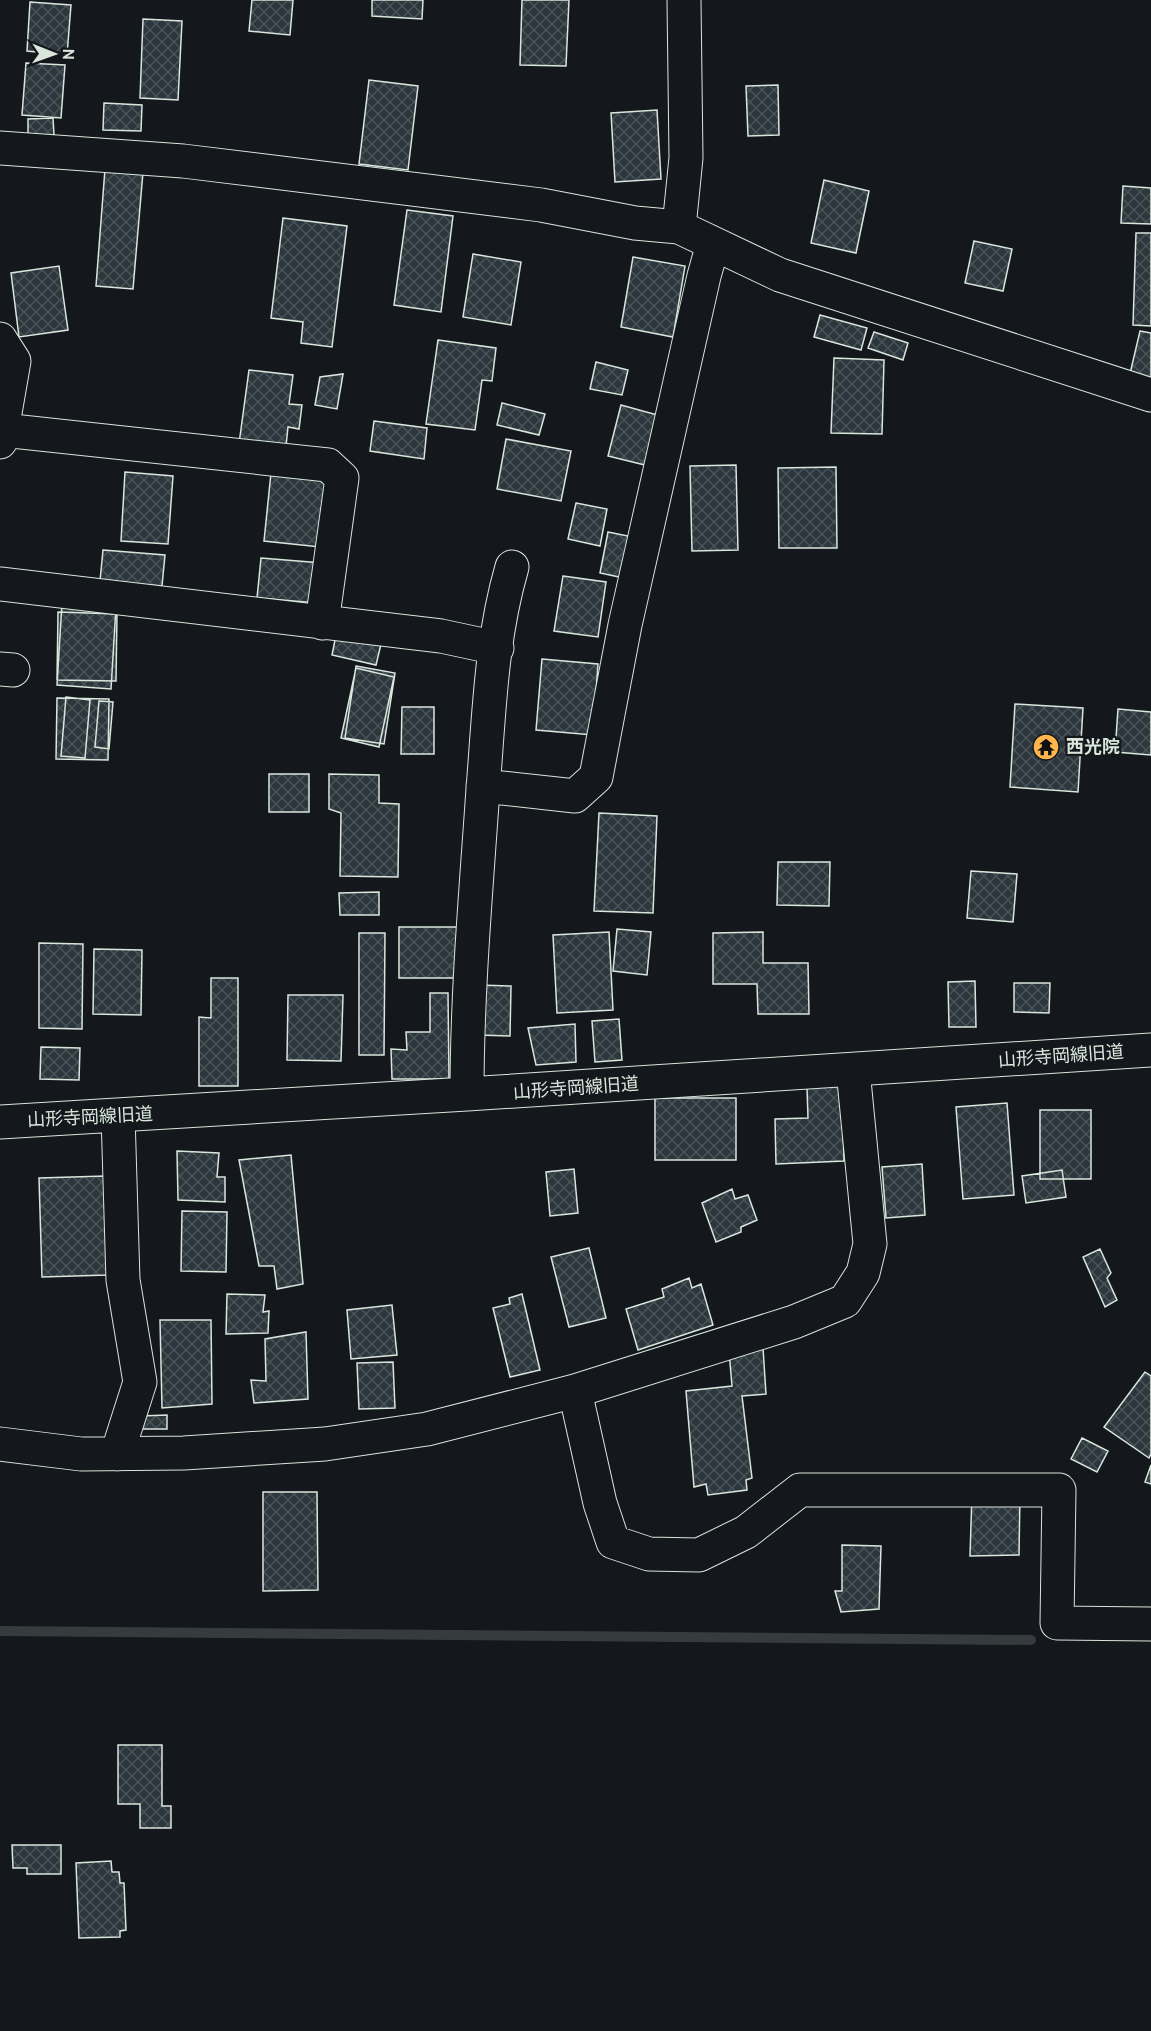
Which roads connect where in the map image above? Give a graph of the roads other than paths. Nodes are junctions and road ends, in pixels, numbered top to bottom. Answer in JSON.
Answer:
{"nodes":[{"id":1,"x":684,"y":0,"type":"edge"},
{"id":2,"x":0,"y":148,"type":"edge"},
{"id":3,"x":679,"y":226,"type":"junction"},
{"id":4,"x":713,"y":244,"type":"junction"},
{"id":5,"x":0,"y":339,"type":"edge"},
{"id":6,"x":1151,"y":394,"type":"edge"},
{"id":7,"x":1,"y":436,"type":"edge"},
{"id":8,"x":512,"y":567,"type":"dead end"},
{"id":9,"x":0,"y":584,"type":"edge"},
{"id":10,"x":322,"y":623,"type":"junction"},
{"id":11,"x":497,"y":648,"type":"junction"},
{"id":12,"x":483,"y":786,"type":"junction"},
{"id":13,"x":1151,"y":1050,"type":"edge"},
{"id":14,"x":854,"y":1070,"type":"junction"},
{"id":15,"x":466,"y":1095,"type":"junction"},
{"id":16,"x":118,"y":1115,"type":"junction"},
{"id":17,"x":0,"y":1122,"type":"edge"},
{"id":18,"x":574,"y":1391,"type":"junction"},
{"id":19,"x":0,"y":1444,"type":"edge"},
{"id":20,"x":117,"y":1454,"type":"junction"},
{"id":21,"x":1151,"y":1624,"type":"edge"}],
"edges":[{"from":1,"to":3,"type":"street"},
{"from":2,"to":3,"type":"street"},
{"from":3,"to":4,"type":"street"},
{"from":4,"to":6,"type":"street"},
{"from":4,"to":12,"type":"street"},
{"from":5,"to":7,"type":"street"},
{"from":7,"to":10,"type":"street"},
{"from":8,"to":11,"type":"street"},
{"from":9,"to":10,"type":"street"},
{"from":10,"to":11,"type":"street"},
{"from":11,"to":12,"type":"street"},
{"from":12,"to":15,"type":"street"},
{"from":13,"to":14,"type":"street","name":"山形寺岡線旧道"},
{"from":14,"to":15,"type":"street","name":"山形寺岡線旧道"},
{"from":14,"to":18,"type":"street"},
{"from":15,"to":16,"type":"street","name":"山形寺岡線旧道"},
{"from":16,"to":17,"type":"street","name":"山形寺岡線旧道"},
{"from":16,"to":20,"type":"street"},
{"from":18,"to":20,"type":"street"},
{"from":18,"to":21,"type":"street"},
{"from":19,"to":20,"type":"street"}]}
